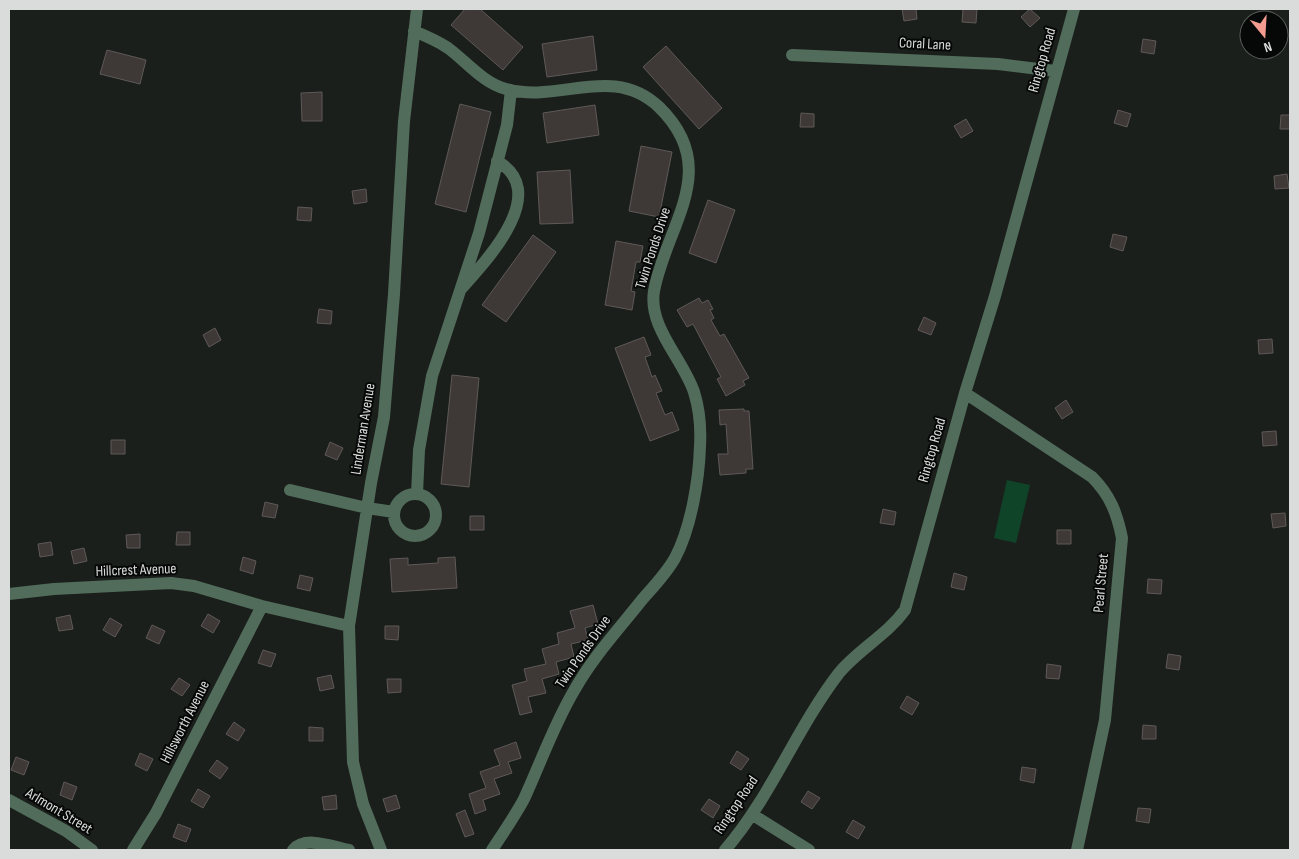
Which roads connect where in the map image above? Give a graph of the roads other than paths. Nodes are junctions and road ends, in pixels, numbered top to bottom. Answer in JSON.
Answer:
{"nodes":[{"id":1,"x":417,"y":9,"type":"edge"},
{"id":2,"x":1074,"y":9,"type":"edge"},
{"id":3,"x":414,"y":31,"type":"junction"},
{"id":4,"x":792,"y":55,"type":"dead end"},
{"id":5,"x":1055,"y":71,"type":"junction"},
{"id":6,"x":511,"y":90,"type":"junction"},
{"id":7,"x":497,"y":161,"type":"junction"},
{"id":8,"x":457,"y":294,"type":"junction"},
{"id":9,"x":965,"y":393,"type":"junction"},
{"id":10,"x":290,"y":490,"type":"dead end"},
{"id":11,"x":417,"y":494,"type":"junction"},
{"id":12,"x":367,"y":508,"type":"junction"},
{"id":13,"x":394,"y":512,"type":"junction"},
{"id":14,"x":9,"y":594,"type":"edge"},
{"id":15,"x":262,"y":606,"type":"junction"},
{"id":16,"x":349,"y":626,"type":"junction"},
{"id":17,"x":9,"y":800,"type":"edge"},
{"id":18,"x":753,"y":814,"type":"junction"},
{"id":19,"x":92,"y":850,"type":"edge"},
{"id":20,"x":133,"y":850,"type":"edge"},
{"id":21,"x":293,"y":850,"type":"edge"},
{"id":22,"x":349,"y":850,"type":"edge"},
{"id":23,"x":378,"y":850,"type":"edge"},
{"id":24,"x":492,"y":850,"type":"edge"},
{"id":25,"x":725,"y":850,"type":"edge"},
{"id":26,"x":809,"y":850,"type":"edge"},
{"id":27,"x":1077,"y":850,"type":"edge"}],
"edges":[{"from":1,"to":3,"type":"street","name":"Linderman Avenue"},
{"from":2,"to":5,"type":"street","name":"Ringtop Road"},
{"from":3,"to":6,"type":"street","name":"Twin Ponds Drive"},
{"from":3,"to":12,"type":"street","name":"Linderman Avenue"},
{"from":4,"to":5,"type":"street","name":"Coral Lane"},
{"from":5,"to":9,"type":"street","name":"Ringtop Road"},
{"from":6,"to":7,"type":"street"},
{"from":6,"to":24,"type":"street","name":"Twin Ponds Drive"},
{"from":7,"to":8,"type":"street"},
{"from":7,"to":8,"type":"street"},
{"from":8,"to":11,"type":"street"},
{"from":9,"to":18,"type":"street","name":"Ringtop Road"},
{"from":9,"to":27,"type":"street","name":"Pearl Street"},
{"from":10,"to":12,"type":"street"},
{"from":11,"to":13,"type":"street"},
{"from":11,"to":13,"type":"street"},
{"from":12,"to":13,"type":"street"},
{"from":12,"to":16,"type":"street","name":"Linderman Avenue"},
{"from":14,"to":15,"type":"street","name":"Hillcrest Avenue"},
{"from":15,"to":16,"type":"street","name":"Hillcrest Avenue"},
{"from":15,"to":20,"type":"street","name":"Hillsworth Avenue"},
{"from":16,"to":23,"type":"street","name":"Linderman Avenue"},
{"from":17,"to":19,"type":"street","name":"Arlmont Street"},
{"from":18,"to":25,"type":"street","name":"Ringtop Road"},
{"from":18,"to":26,"type":"street"},
{"from":21,"to":22,"type":"street"}]}
